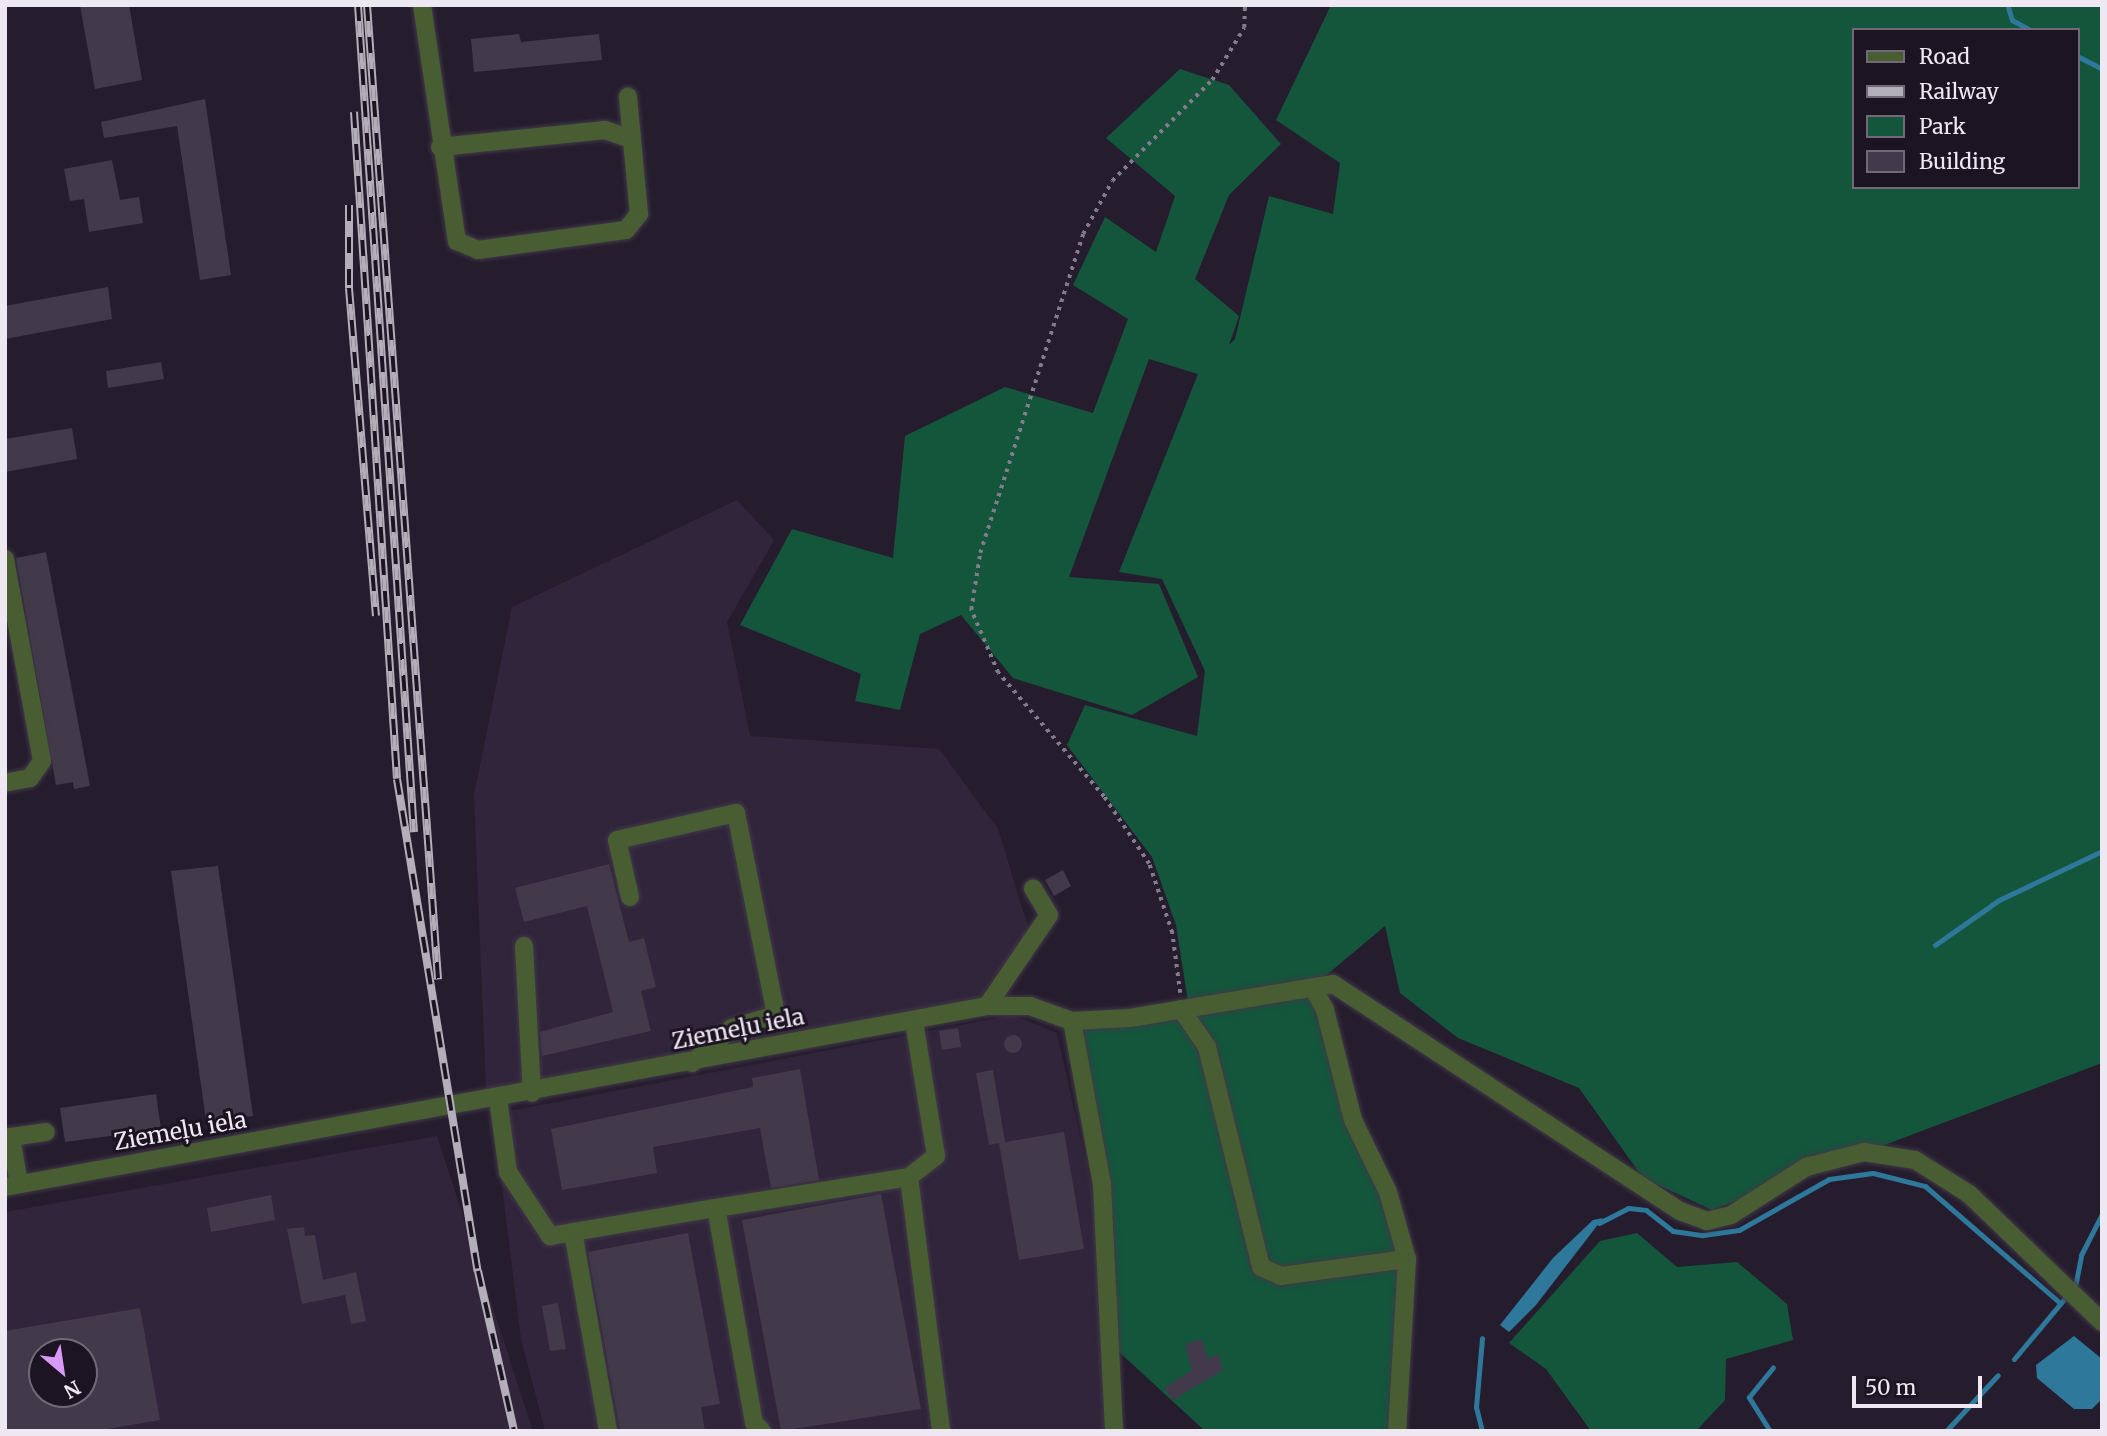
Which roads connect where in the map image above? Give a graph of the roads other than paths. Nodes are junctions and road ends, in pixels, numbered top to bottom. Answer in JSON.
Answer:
{"nodes":[{"id":1,"x":422,"y":5,"type":"edge"},
{"id":2,"x":628,"y":97,"type":"dead end"},
{"id":3,"x":631,"y":139,"type":"junction"},
{"id":4,"x":440,"y":147,"type":"junction"},
{"id":5,"x":5,"y":559,"type":"edge"},
{"id":6,"x":5,"y":783,"type":"edge"},
{"id":7,"x":1034,"y":888,"type":"dead end"},
{"id":8,"x":630,"y":897,"type":"dead end"},
{"id":9,"x":524,"y":946,"type":"dead end"},
{"id":10,"x":1313,"y":988,"type":"junction"},
{"id":11,"x":987,"y":1006,"type":"junction"},
{"id":12,"x":1181,"y":1009,"type":"junction"},
{"id":13,"x":914,"y":1021,"type":"junction"},
{"id":14,"x":1072,"y":1021,"type":"junction"},
{"id":15,"x":692,"y":1063,"type":"junction"},
{"id":16,"x":532,"y":1093,"type":"junction"},
{"id":17,"x":498,"y":1099,"type":"junction"},
{"id":18,"x":46,"y":1132,"type":"dead end"},
{"id":19,"x":909,"y":1177,"type":"junction"},
{"id":20,"x":12,"y":1186,"type":"edge"},
{"id":21,"x":716,"y":1208,"type":"junction"},
{"id":22,"x":573,"y":1232,"type":"junction"},
{"id":23,"x":1407,"y":1259,"type":"junction"},
{"id":24,"x":2102,"y":1322,"type":"edge"},
{"id":25,"x":608,"y":1431,"type":"edge"},
{"id":26,"x":762,"y":1431,"type":"edge"},
{"id":27,"x":941,"y":1431,"type":"edge"},
{"id":28,"x":1114,"y":1431,"type":"edge"},
{"id":29,"x":1397,"y":1431,"type":"edge"}],
"edges":[{"from":1,"to":4,"type":"street"},
{"from":2,"to":3,"type":"street"},
{"from":3,"to":4,"type":"street"},
{"from":3,"to":4,"type":"street"},
{"from":5,"to":6,"type":"street"},
{"from":7,"to":11,"type":"street"},
{"from":8,"to":15,"type":"street"},
{"from":9,"to":16,"type":"street"},
{"from":10,"to":12,"type":"street"},
{"from":10,"to":23,"type":"street"},
{"from":10,"to":24,"type":"street"},
{"from":11,"to":13,"type":"street","name":"Ziemeļu iela"},
{"from":11,"to":14,"type":"street","name":"Ziemeļu iela"},
{"from":12,"to":14,"type":"street"},
{"from":12,"to":23,"type":"street"},
{"from":13,"to":15,"type":"street","name":"Ziemeļu iela"},
{"from":13,"to":19,"type":"street"},
{"from":14,"to":28,"type":"street"},
{"from":15,"to":16,"type":"street","name":"Ziemeļu iela"},
{"from":16,"to":17,"type":"street","name":"Ziemeļu iela"},
{"from":17,"to":20,"type":"street","name":"Ziemeļu iela"},
{"from":17,"to":22,"type":"street"},
{"from":18,"to":20,"type":"street"},
{"from":19,"to":21,"type":"street"},
{"from":19,"to":27,"type":"street"},
{"from":21,"to":22,"type":"street"},
{"from":21,"to":26,"type":"street"},
{"from":22,"to":25,"type":"street"},
{"from":23,"to":29,"type":"street"}]}
